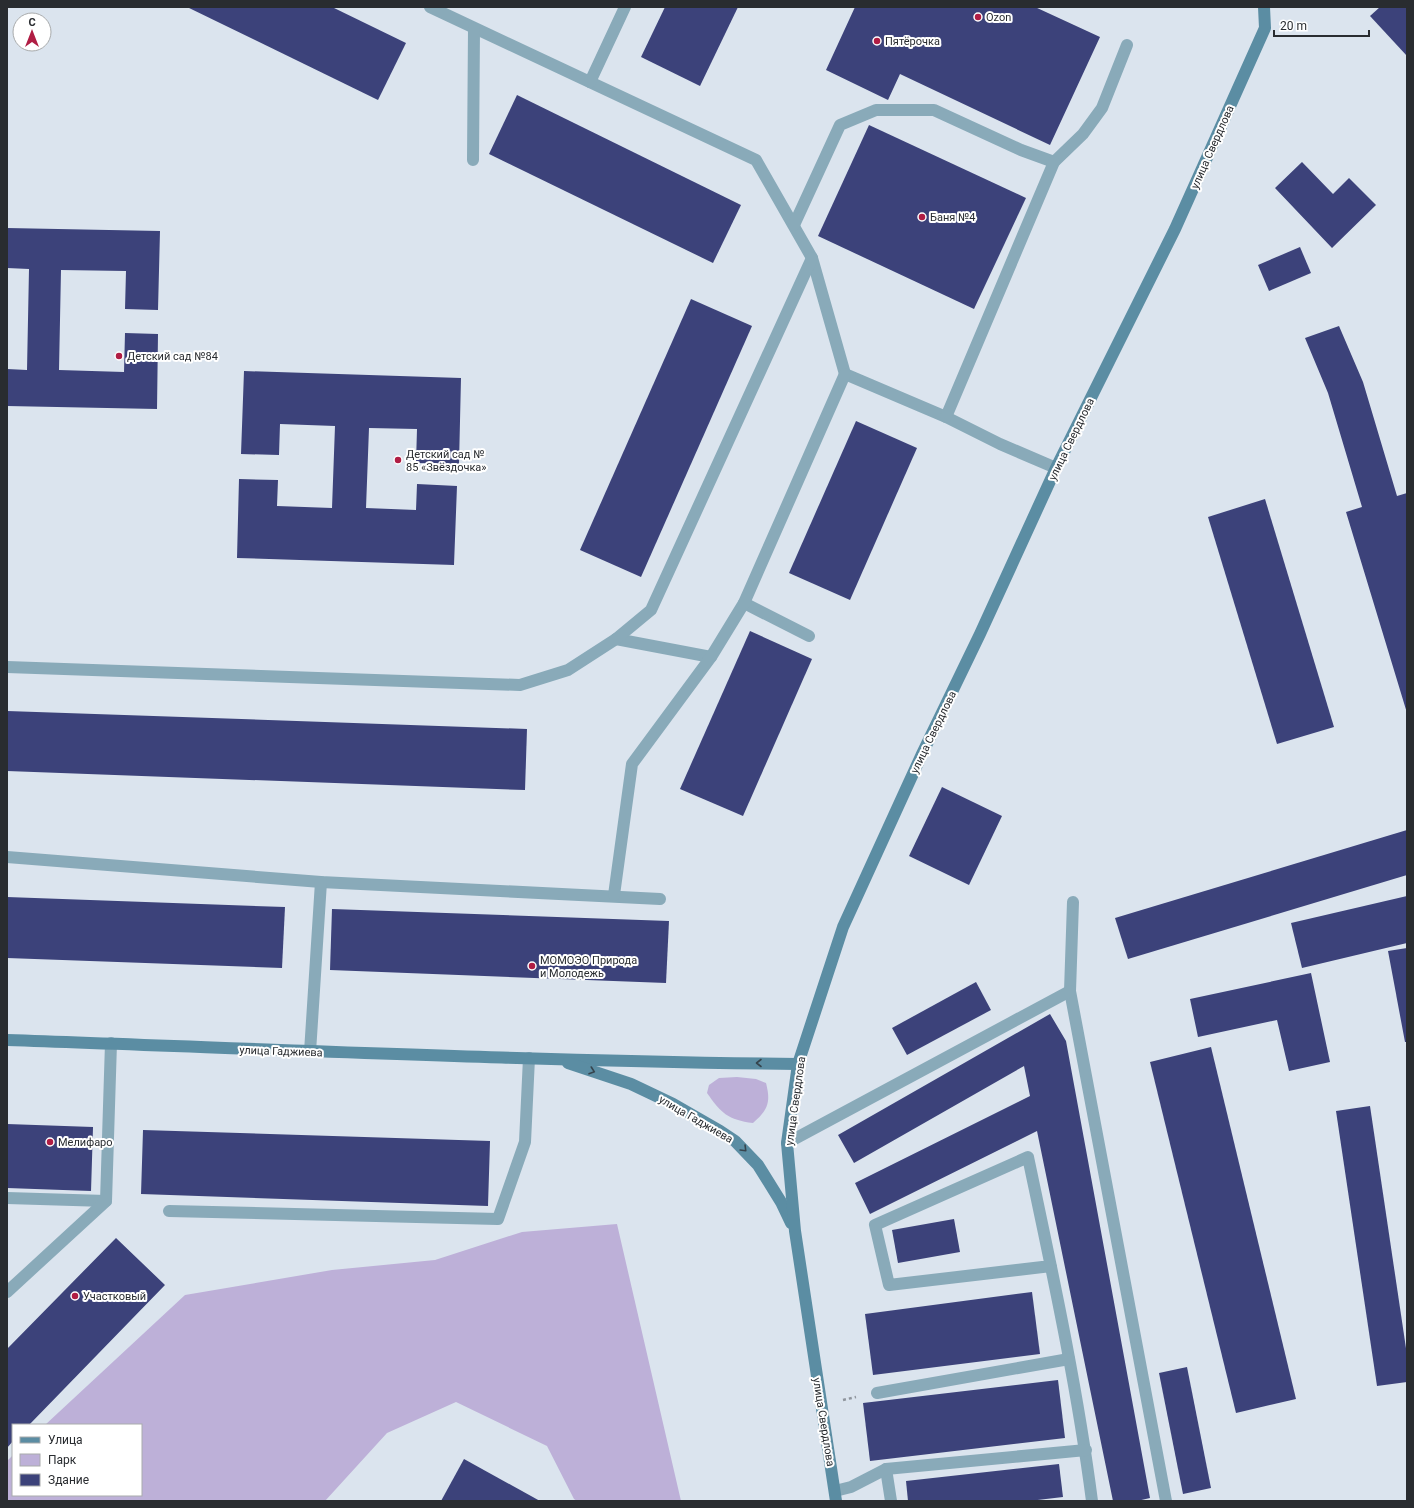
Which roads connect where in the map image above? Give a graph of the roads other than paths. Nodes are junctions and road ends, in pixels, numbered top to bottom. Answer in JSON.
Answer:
{"nodes":[{"id":1,"x":430,"y":7,"type":"edge"},
{"id":2,"x":625,"y":7,"type":"edge"},
{"id":3,"x":1264,"y":7,"type":"edge"},
{"id":4,"x":474,"y":29,"type":"junction"},
{"id":5,"x":1127,"y":45,"type":"dead end"},
{"id":6,"x":590,"y":82,"type":"junction"},
{"id":7,"x":473,"y":160,"type":"dead end"},
{"id":8,"x":1054,"y":162,"type":"junction"},
{"id":9,"x":794,"y":225,"type":"junction"},
{"id":10,"x":812,"y":258,"type":"junction"},
{"id":11,"x":845,"y":374,"type":"junction"},
{"id":12,"x":946,"y":417,"type":"junction"},
{"id":13,"x":1056,"y":468,"type":"junction"},
{"id":14,"x":744,"y":603,"type":"junction"},
{"id":15,"x":809,"y":636,"type":"dead end"},
{"id":16,"x":616,"y":639,"type":"junction"},
{"id":17,"x":711,"y":657,"type":"junction"},
{"id":18,"x":7,"y":667,"type":"edge"},
{"id":19,"x":7,"y":857,"type":"edge"},
{"id":20,"x":321,"y":882,"type":"junction"},
{"id":21,"x":614,"y":896,"type":"junction"},
{"id":22,"x":660,"y":899,"type":"dead end"},
{"id":23,"x":1073,"y":902,"type":"dead end"},
{"id":24,"x":1070,"y":991,"type":"junction"},
{"id":25,"x":7,"y":1040,"type":"edge"},
{"id":26,"x":111,"y":1044,"type":"junction"},
{"id":27,"x":310,"y":1052,"type":"junction"},
{"id":28,"x":529,"y":1058,"type":"junction"},
{"id":29,"x":556,"y":1058,"type":"junction"},
{"id":30,"x":798,"y":1064,"type":"junction"},
{"id":31,"x":787,"y":1143,"type":"junction"},
{"id":32,"x":7,"y":1198,"type":"edge"},
{"id":33,"x":106,"y":1201,"type":"junction"},
{"id":34,"x":169,"y":1211,"type":"dead end"},
{"id":35,"x":795,"y":1230,"type":"junction"},
{"id":36,"x":1051,"y":1266,"type":"junction"},
{"id":37,"x":7,"y":1292,"type":"edge"},
{"id":38,"x":1069,"y":1360,"type":"junction"},
{"id":39,"x":877,"y":1393,"type":"road end"},
{"id":40,"x":1086,"y":1450,"type":"junction"},
{"id":41,"x":886,"y":1469,"type":"junction"},
{"id":42,"x":836,"y":1496,"type":"edge"},
{"id":43,"x":891,"y":1501,"type":"edge"},
{"id":44,"x":1092,"y":1501,"type":"edge"},
{"id":45,"x":1166,"y":1501,"type":"edge"}],
"edges":[{"from":1,"to":4,"type":"lane"},
{"from":2,"to":6,"type":"lane"},
{"from":3,"to":13,"type":"street","name":"улица Свердлова"},
{"from":4,"to":6,"type":"lane"},
{"from":4,"to":7,"type":"lane"},
{"from":5,"to":8,"type":"lane"},
{"from":6,"to":9,"type":"lane"},
{"from":8,"to":9,"type":"lane"},
{"from":8,"to":12,"type":"lane"},
{"from":9,"to":10,"type":"lane"},
{"from":10,"to":11,"type":"lane"},
{"from":10,"to":16,"type":"lane"},
{"from":11,"to":12,"type":"lane"},
{"from":11,"to":14,"type":"lane"},
{"from":12,"to":13,"type":"lane"},
{"from":13,"to":30,"type":"street","name":"улица Свердлова"},
{"from":14,"to":15,"type":"lane"},
{"from":14,"to":17,"type":"lane"},
{"from":16,"to":17,"type":"lane"},
{"from":16,"to":18,"type":"lane"},
{"from":17,"to":21,"type":"lane"},
{"from":19,"to":20,"type":"lane"},
{"from":20,"to":21,"type":"lane"},
{"from":20,"to":27,"type":"lane"},
{"from":21,"to":22,"type":"lane"},
{"from":23,"to":24,"type":"lane"},
{"from":24,"to":31,"type":"lane"},
{"from":24,"to":45,"type":"lane"},
{"from":25,"to":26,"type":"street","name":"улица Гаджиева"},
{"from":26,"to":27,"type":"street","name":"улица Гаджиева"},
{"from":26,"to":33,"type":"lane"},
{"from":27,"to":28,"type":"street","name":"улица Гаджиева"},
{"from":28,"to":29,"type":"street","name":"улица Гаджиева"},
{"from":28,"to":34,"type":"lane"},
{"from":30,"to":29,"type":"street","name":"улица Гаджиева","one_way":true},
{"from":29,"to":35,"type":"street","name":"улица Гаджиева","one_way":true},
{"from":30,"to":31,"type":"street","name":"улица Свердлова"},
{"from":31,"to":35,"type":"street","name":"улица Свердлова"},
{"from":32,"to":33,"type":"lane"},
{"from":33,"to":37,"type":"lane"},
{"from":35,"to":42,"type":"street","name":"улица Свердлова"},
{"from":36,"to":36,"type":"lane"},
{"from":36,"to":38,"type":"lane"},
{"from":38,"to":39,"type":"lane"},
{"from":38,"to":40,"type":"lane"},
{"from":40,"to":41,"type":"lane"},
{"from":40,"to":44,"type":"lane"},
{"from":41,"to":42,"type":"lane"},
{"from":41,"to":43,"type":"lane"}]}
